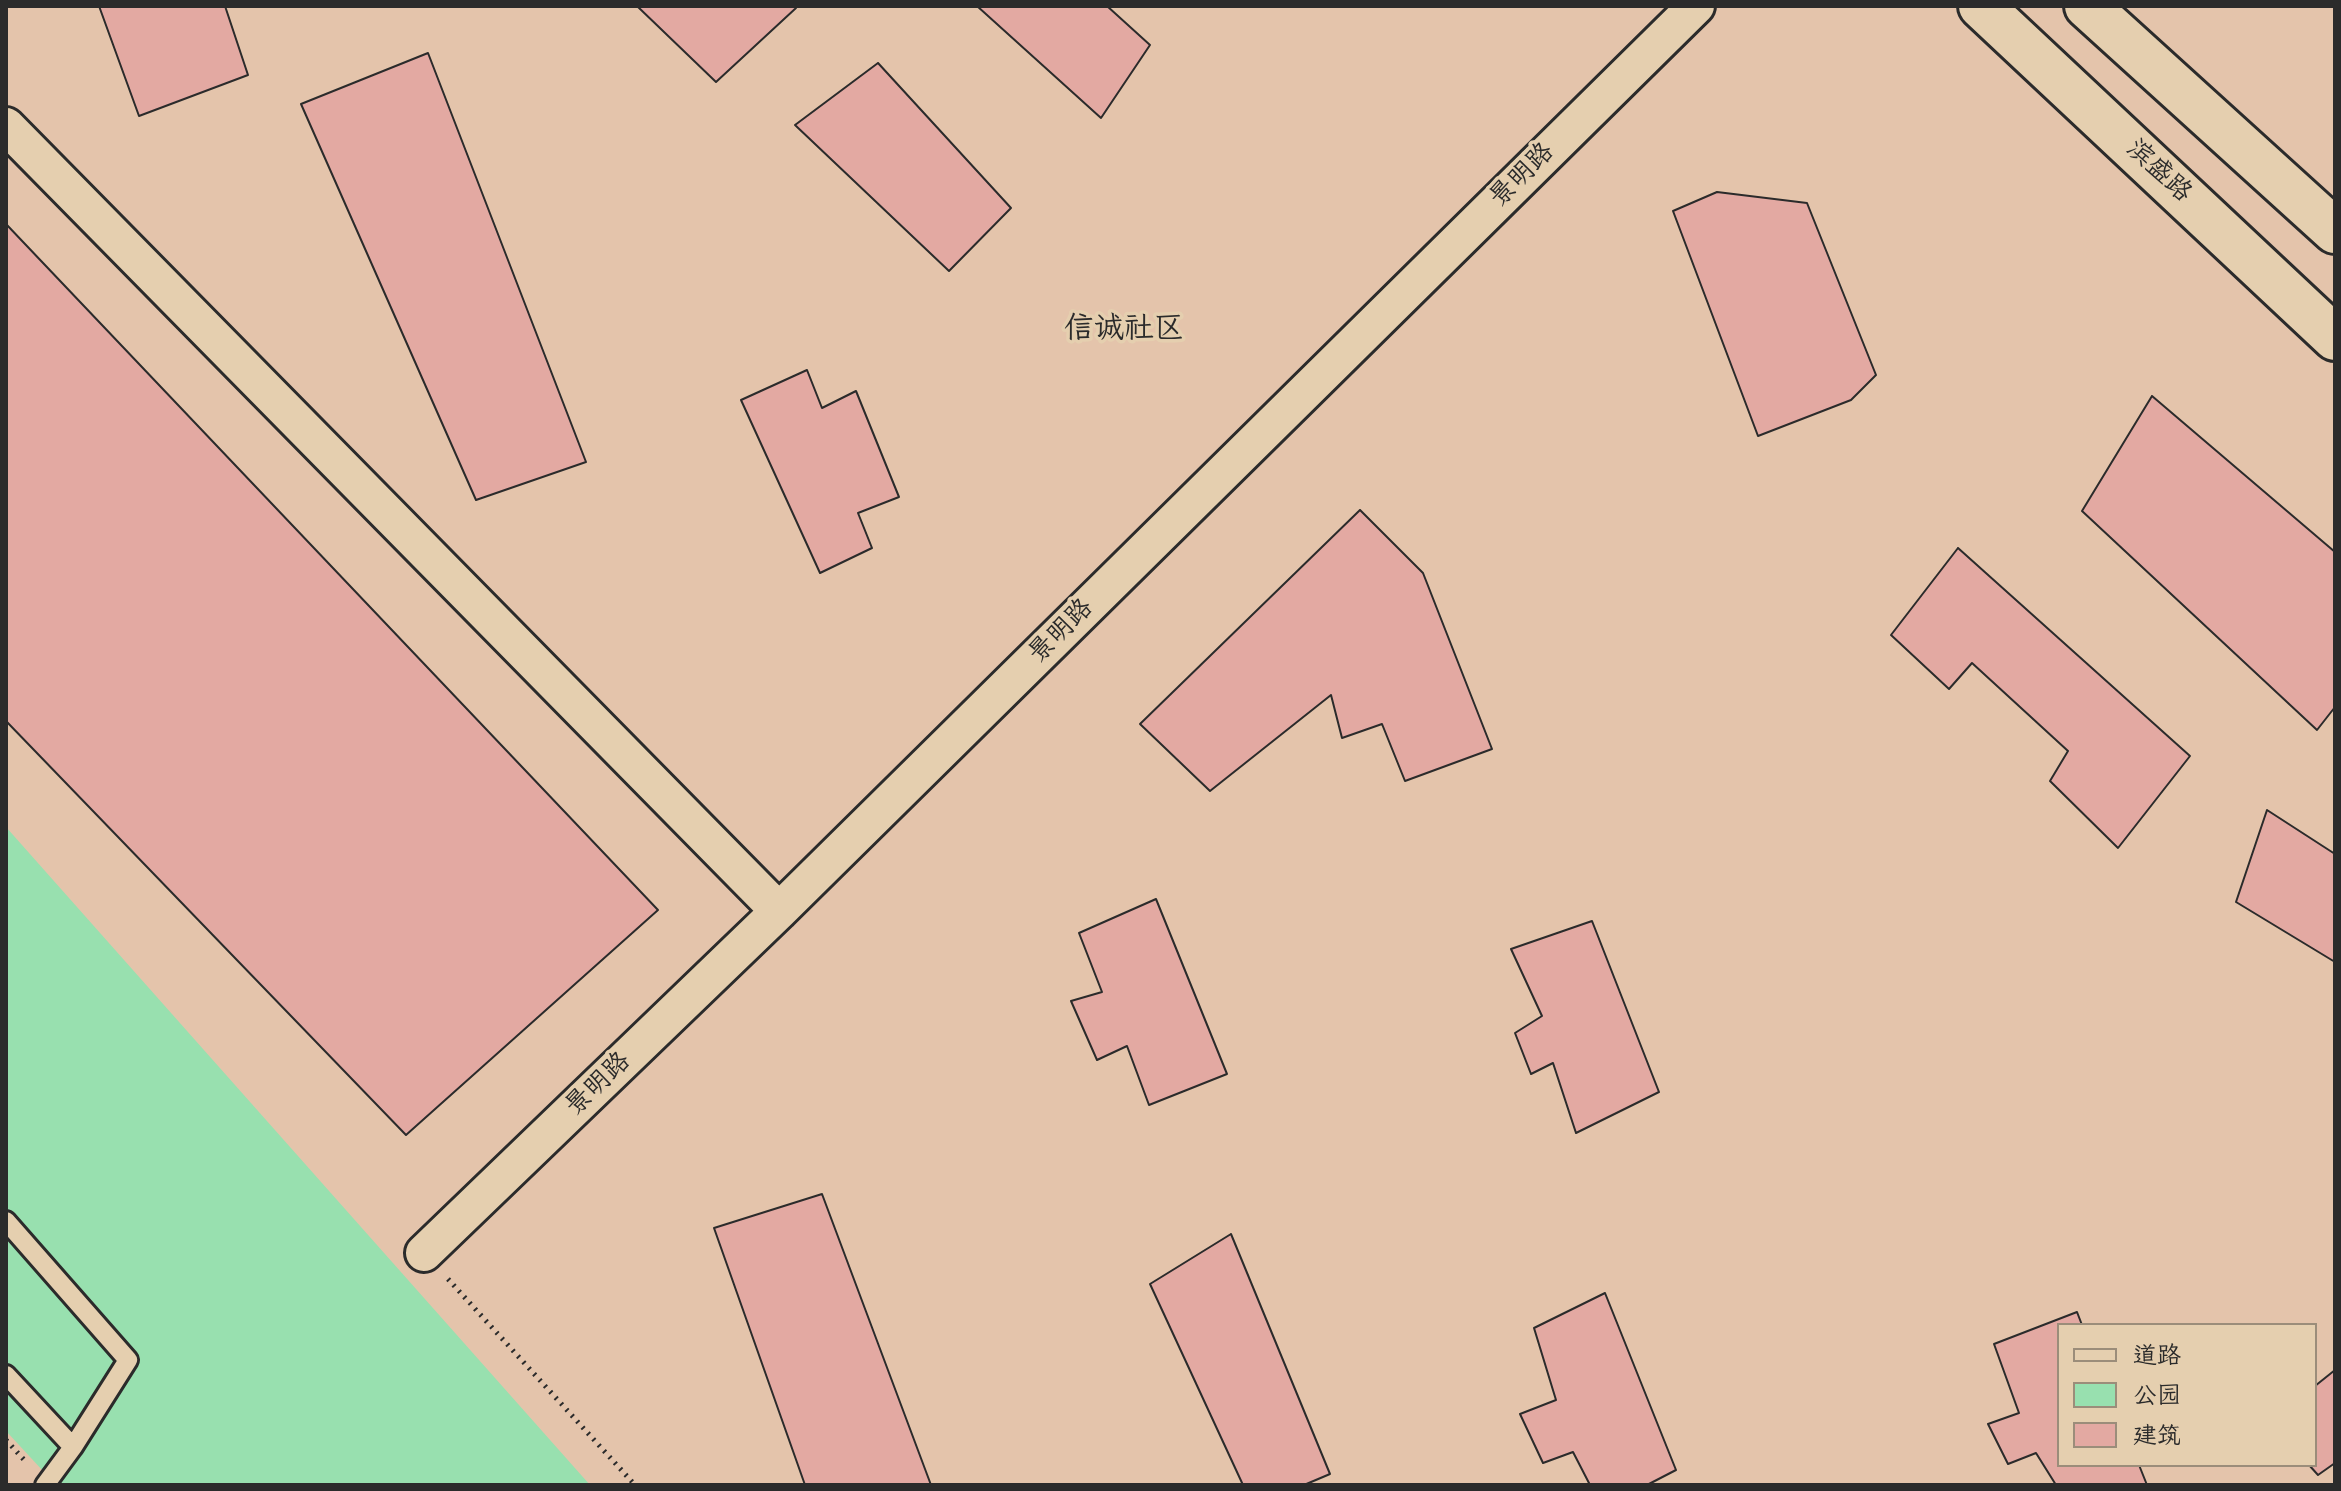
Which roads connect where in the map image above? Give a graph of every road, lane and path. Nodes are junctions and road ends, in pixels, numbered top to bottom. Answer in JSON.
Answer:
{"nodes":[{"id":1,"x":1696,"y":6,"type":"edge"},
{"id":2,"x":1981,"y":6,"type":"edge"},
{"id":3,"x":2087,"y":6,"type":"edge"},
{"id":4,"x":6,"y":126,"type":"edge"},
{"id":5,"x":2335,"y":231,"type":"edge"},
{"id":6,"x":2335,"y":338,"type":"edge"},
{"id":7,"x":779,"y":911,"type":"junction"},
{"id":8,"x":6,"y":1221,"type":"edge"},
{"id":9,"x":424,"y":1253,"type":"joint"},
{"id":10,"x":6,"y":1375,"type":"edge"},
{"id":11,"x":73,"y":1447,"type":"junction"},
{"id":12,"x":45,"y":1485,"type":"edge"},
{"id":13,"x":635,"y":1485,"type":"edge"}],
"edges":[{"from":1,"to":7,"type":"street","name":"景明路"},
{"from":2,"to":6,"type":"main road","name":"滨盛路"},
{"from":3,"to":5,"type":"main road"},
{"from":4,"to":7,"type":"street"},
{"from":7,"to":9,"type":"street","name":"景明路"},
{"from":8,"to":11,"type":"lane"},
{"from":9,"to":13,"type":"path"},
{"from":10,"to":11,"type":"lane"},
{"from":11,"to":12,"type":"lane"}]}
